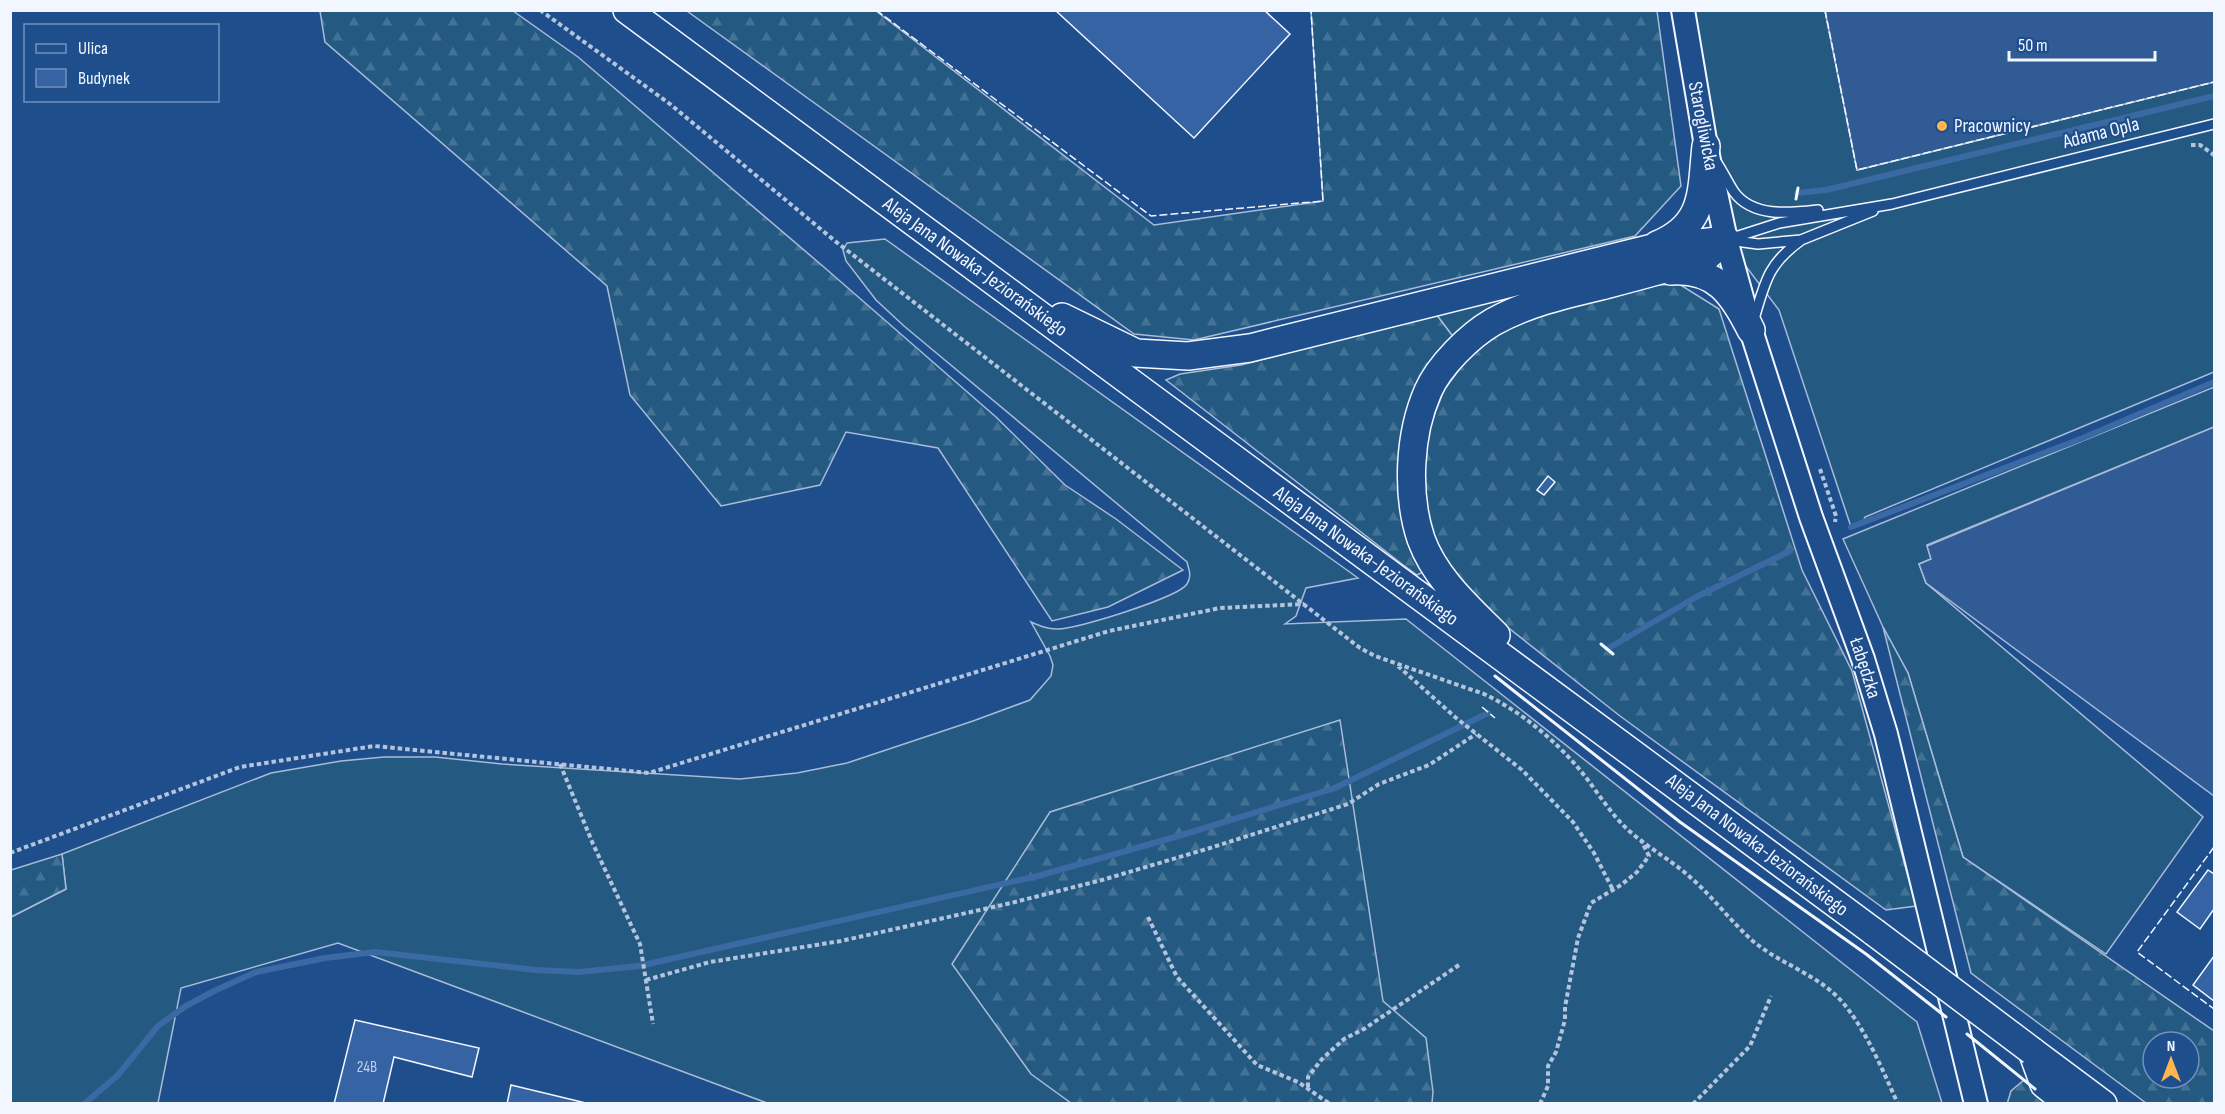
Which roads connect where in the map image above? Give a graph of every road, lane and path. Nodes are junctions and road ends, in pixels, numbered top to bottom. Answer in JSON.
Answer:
{"nodes":[{"id":1,"x":540,"y":10,"type":"edge"},
{"id":2,"x":627,"y":10,"type":"edge"},
{"id":3,"x":1683,"y":10,"type":"edge"},
{"id":4,"x":2214,"y":124,"type":"edge"},
{"id":5,"x":1706,"y":146,"type":"junction"},
{"id":6,"x":2181,"y":146,"type":"dead end"},
{"id":7,"x":2214,"y":155,"type":"edge"},
{"id":8,"x":1892,"y":204,"type":"junction"},
{"id":9,"x":1726,"y":240,"type":"junction"},
{"id":10,"x":1801,"y":240,"type":"junction"},
{"id":11,"x":1651,"y":261,"type":"junction"},
{"id":12,"x":1003,"y":288,"type":"junction"},
{"id":13,"x":1751,"y":330,"type":"junction"},
{"id":14,"x":1304,"y":604,"type":"junction"},
{"id":15,"x":1396,"y":664,"type":"junction"},
{"id":16,"x":1559,"y":698,"type":"junction"},
{"id":17,"x":1476,"y":734,"type":"junction"},
{"id":18,"x":560,"y":764,"type":"junction"},
{"id":19,"x":1641,"y":839,"type":"junction"},
{"id":20,"x":10,"y":853,"type":"edge"},
{"id":21,"x":1613,"y":890,"type":"junction"},
{"id":22,"x":1148,"y":917,"type":"dead end"},
{"id":23,"x":1459,"y":965,"type":"dead end"},
{"id":24,"x":646,"y":980,"type":"junction"},
{"id":25,"x":1771,"y":996,"type":"dead end"},
{"id":26,"x":653,"y":1024,"type":"dead end"},
{"id":27,"x":2032,"y":1051,"type":"junction"},
{"id":28,"x":1308,"y":1088,"type":"junction"},
{"id":29,"x":1330,"y":1104,"type":"edge"},
{"id":30,"x":1540,"y":1104,"type":"edge"},
{"id":31,"x":1692,"y":1104,"type":"edge"},
{"id":32,"x":1898,"y":1104,"type":"edge"},
{"id":33,"x":1976,"y":1104,"type":"edge"},
{"id":34,"x":2069,"y":1104,"type":"edge"},
{"id":35,"x":2103,"y":1104,"type":"edge"}],
"edges":[{"from":1,"to":14,"type":"path"},
{"from":2,"to":12,"type":"main road","name":"Aleja Jana Nowaka-Jeziorańskiego"},
{"from":3,"to":5,"type":"street","name":"Starogliwicka"},
{"from":4,"to":8,"type":"lane","name":"Adama Opla"},
{"from":5,"to":8,"type":"lane"},
{"from":5,"to":9,"type":"street","name":"Starogliwicka"},
{"from":5,"to":11,"type":"main road"},
{"from":6,"to":7,"type":"path"},
{"from":8,"to":9,"type":"lane"},
{"from":8,"to":10,"type":"lane"},
{"from":9,"to":10,"type":"lane"},
{"from":9,"to":11,"type":"main road"},
{"from":9,"to":13,"type":"street","name":"Łabędzka"},
{"from":10,"to":13,"type":"lane"},
{"from":11,"to":12,"type":"main road"},
{"from":11,"to":13,"type":"main road"},
{"from":11,"to":16,"type":"main road"},
{"from":12,"to":16,"type":"main road","name":"Aleja Jana Nowaka-Jeziorańskiego"},
{"from":13,"to":33,"type":"street","name":"Łabędzka"},
{"from":14,"to":15,"type":"path"},
{"from":14,"to":18,"type":"path"},
{"from":15,"to":17,"type":"path"},
{"from":15,"to":19,"type":"path"},
{"from":16,"to":27,"type":"main road","name":"Aleja Jana Nowaka-Jeziorańskiego","bridge":true},
{"from":17,"to":21,"type":"path"},
{"from":17,"to":24,"type":"path"},
{"from":18,"to":20,"type":"path"},
{"from":18,"to":24,"type":"path"},
{"from":19,"to":21,"type":"path"},
{"from":19,"to":32,"type":"path"},
{"from":21,"to":30,"type":"path"},
{"from":22,"to":28,"type":"path"},
{"from":23,"to":28,"type":"path"},
{"from":24,"to":26,"type":"path"},
{"from":25,"to":31,"type":"path"},
{"from":27,"to":34,"type":"main road"},
{"from":27,"to":35,"type":"main road","name":"Aleja Jana Nowaka-Jeziorańskiego"},
{"from":28,"to":29,"type":"path"}]}
